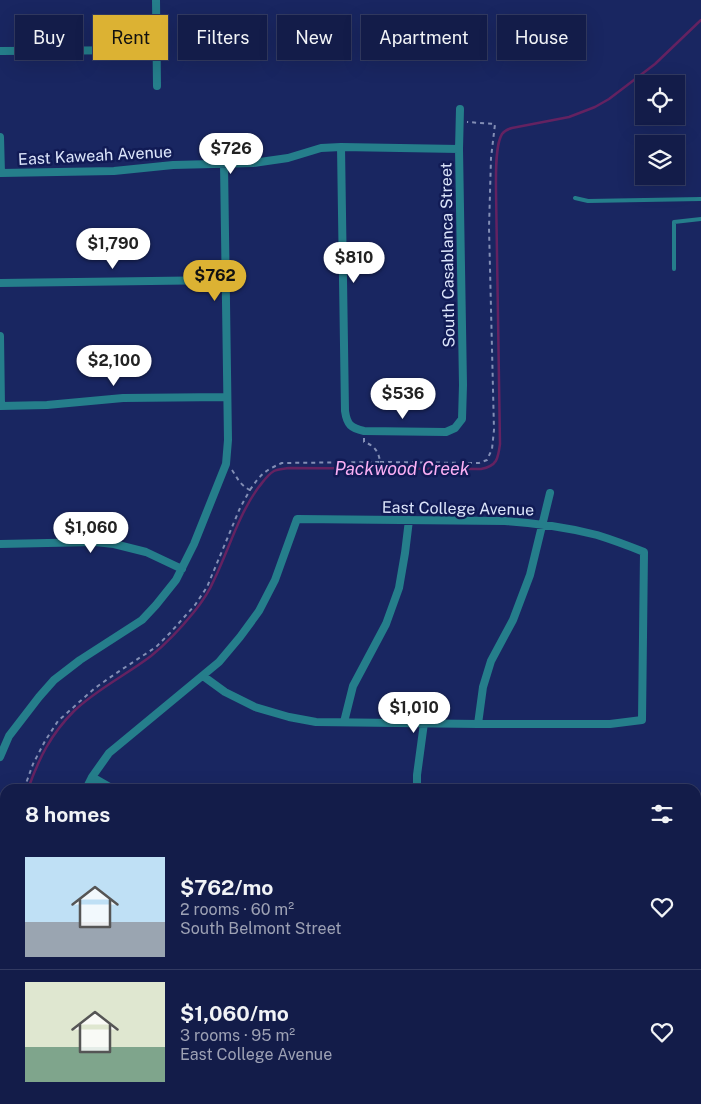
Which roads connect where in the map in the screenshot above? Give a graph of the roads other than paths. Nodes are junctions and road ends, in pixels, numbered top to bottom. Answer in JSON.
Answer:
{"nodes":[{"id":1,"x":156,"y":0,"type":"edge"},
{"id":2,"x":156,"y":15,"type":"edge"},
{"id":3,"x":93,"y":50,"type":"edge"},
{"id":4,"x":0,"y":51,"type":"edge"},
{"id":5,"x":157,"y":60,"type":"edge"},
{"id":6,"x":157,"y":86,"type":"dead end"},
{"id":7,"x":460,"y":109,"type":"dead end"},
{"id":8,"x":0,"y":137,"type":"edge"},
{"id":9,"x":341,"y":147,"type":"junction"},
{"id":10,"x":459,"y":149,"type":"junction"},
{"id":11,"x":224,"y":164,"type":"junction"},
{"id":12,"x":1,"y":173,"type":"edge"},
{"id":13,"x":575,"y":198,"type":"dead end"},
{"id":14,"x":701,"y":199,"type":"edge"},
{"id":15,"x":701,"y":219,"type":"edge"},
{"id":16,"x":674,"y":269,"type":"dead end"},
{"id":17,"x":226,"y":280,"type":"junction"},
{"id":18,"x":0,"y":283,"type":"edge"},
{"id":19,"x":0,"y":336,"type":"edge"},
{"id":20,"x":227,"y":397,"type":"junction"},
{"id":21,"x":1,"y":406,"type":"edge"},
{"id":22,"x":550,"y":493,"type":"dead end"},
{"id":23,"x":409,"y":520,"type":"junction"},
{"id":24,"x":543,"y":524,"type":"junction"},
{"id":25,"x":0,"y":544,"type":"edge"},
{"id":26,"x":182,"y":569,"type":"junction"},
{"id":27,"x":203,"y":676,"type":"junction"},
{"id":28,"x":344,"y":722,"type":"junction"},
{"id":29,"x":424,"y":723,"type":"junction"},
{"id":30,"x":478,"y":724,"type":"junction"},
{"id":31,"x":0,"y":756,"type":"edge"},
{"id":32,"x":92,"y":777,"type":"junction"},
{"id":33,"x":88,"y":784,"type":"edge"},
{"id":34,"x":104,"y":784,"type":"edge"},
{"id":35,"x":417,"y":784,"type":"edge"}],
"edges":[{"from":1,"to":2,"type":"street"},
{"from":3,"to":4,"type":"street"},
{"from":5,"to":6,"type":"street"},
{"from":7,"to":10,"type":"street","name":"South Casablanca Street"},
{"from":8,"to":12,"type":"street"},
{"from":9,"to":10,"type":"street","name":"East Kaweah Avenue"},
{"from":9,"to":10,"type":"street","name":"South Casablanca Street"},
{"from":9,"to":11,"type":"street","name":"East Kaweah Avenue"},
{"from":11,"to":12,"type":"street","name":"East Kaweah Avenue"},
{"from":11,"to":17,"type":"street"},
{"from":13,"to":14,"type":"lane"},
{"from":15,"to":16,"type":"lane"},
{"from":17,"to":18,"type":"street"},
{"from":17,"to":20,"type":"street"},
{"from":19,"to":21,"type":"street"},
{"from":20,"to":21,"type":"street"},
{"from":20,"to":26,"type":"street"},
{"from":22,"to":24,"type":"street"},
{"from":23,"to":24,"type":"street","name":"East College Avenue"},
{"from":23,"to":27,"type":"street","name":"East College Avenue"},
{"from":23,"to":28,"type":"street"},
{"from":24,"to":30,"type":"street"},
{"from":24,"to":30,"type":"street","name":"East College Avenue"},
{"from":25,"to":26,"type":"street"},
{"from":26,"to":31,"type":"street"},
{"from":27,"to":28,"type":"street"},
{"from":27,"to":32,"type":"street"},
{"from":28,"to":29,"type":"street"},
{"from":29,"to":30,"type":"street"},
{"from":29,"to":35,"type":"street"},
{"from":32,"to":33,"type":"street"},
{"from":32,"to":34,"type":"street"}]}
